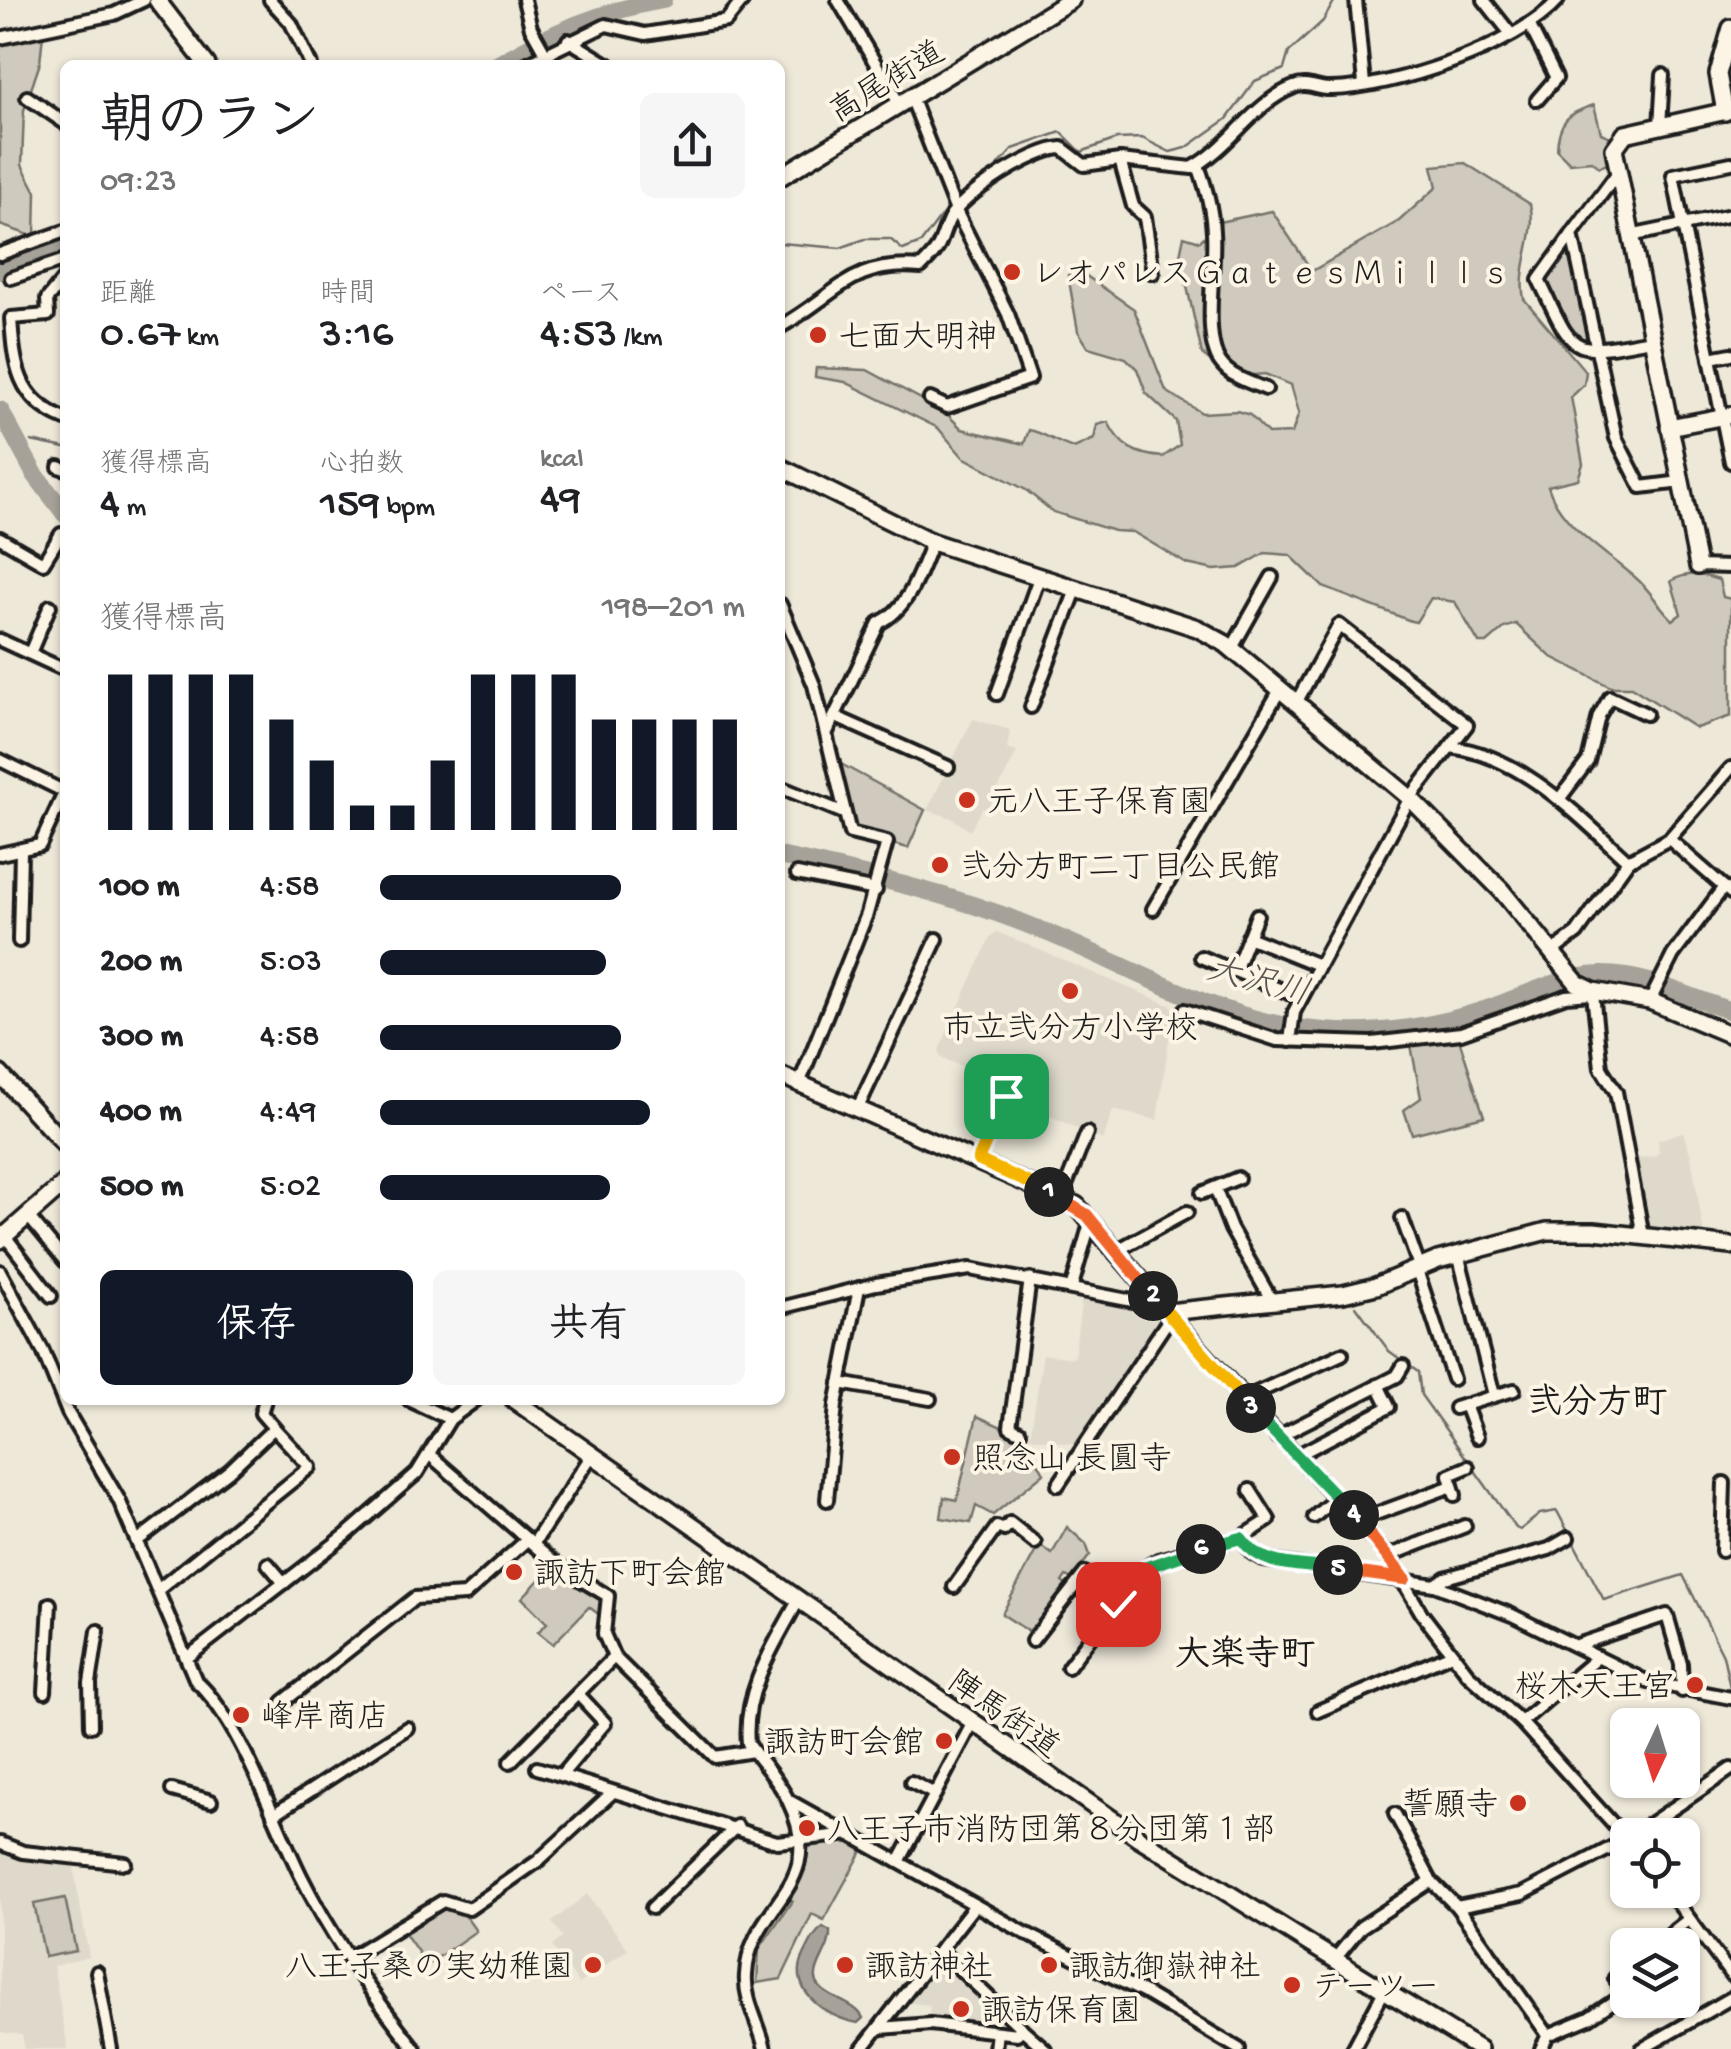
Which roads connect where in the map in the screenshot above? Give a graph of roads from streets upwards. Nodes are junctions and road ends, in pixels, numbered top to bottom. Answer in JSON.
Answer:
{"nodes":[{"id":1,"x":144,"y":0,"type":"edge"},
{"id":2,"x":157,"y":0,"type":"edge"},
{"id":3,"x":270,"y":0,"type":"edge"},
{"id":4,"x":524,"y":0,"type":"edge"},
{"id":5,"x":743,"y":0,"type":"edge"},
{"id":6,"x":838,"y":0,"type":"edge"},
{"id":7,"x":1071,"y":0,"type":"edge"},
{"id":8,"x":1484,"y":0,"type":"edge"},
{"id":9,"x":1558,"y":0,"type":"edge"},
{"id":10,"x":1359,"y":2,"type":"edge"},
{"id":11,"x":1529,"y":24,"type":"junction"},
{"id":12,"x":1731,"y":28,"type":"edge"},
{"id":13,"x":1511,"y":34,"type":"junction"},
{"id":14,"x":0,"y":38,"type":"edge"},
{"id":15,"x":568,"y":40,"type":"junction"},
{"id":16,"x":544,"y":52,"type":"junction"},
{"id":17,"x":203,"y":60,"type":"edge"},
{"id":18,"x":309,"y":60,"type":"edge"},
{"id":19,"x":532,"y":60,"type":"edge"},
{"id":20,"x":601,"y":60,"type":"edge"},
{"id":21,"x":1663,"y":75,"type":"dead end"},
{"id":22,"x":1364,"y":84,"type":"junction"},
{"id":23,"x":28,"y":96,"type":"dead end"},
{"id":24,"x":1537,"y":100,"type":"dead end"},
{"id":25,"x":906,"y":101,"type":"junction"},
{"id":26,"x":1728,"y":111,"type":"edge"},
{"id":27,"x":60,"y":120,"type":"edge"},
{"id":28,"x":1660,"y":126,"type":"junction"},
{"id":29,"x":1120,"y":160,"type":"junction"},
{"id":30,"x":1731,"y":163,"type":"edge"},
{"id":31,"x":1198,"y":165,"type":"junction"},
{"id":32,"x":785,"y":174,"type":"edge"},
{"id":33,"x":1616,"y":175,"type":"junction"},
{"id":34,"x":956,"y":210,"type":"junction"},
{"id":35,"x":1731,"y":215,"type":"edge"},
{"id":36,"x":1682,"y":225,"type":"junction"},
{"id":37,"x":60,"y":233,"type":"edge"},
{"id":38,"x":1572,"y":234,"type":"junction"},
{"id":39,"x":1628,"y":236,"type":"junction"},
{"id":40,"x":0,"y":254,"type":"edge"},
{"id":41,"x":60,"y":262,"type":"edge"},
{"id":42,"x":1153,"y":273,"type":"dead end"},
{"id":43,"x":11,"y":278,"type":"dead end"},
{"id":44,"x":60,"y":283,"type":"edge"},
{"id":45,"x":6,"y":318,"type":"edge"},
{"id":46,"x":785,"y":324,"type":"edge"},
{"id":47,"x":1650,"y":340,"type":"junction"},
{"id":48,"x":1598,"y":350,"type":"junction"},
{"id":49,"x":1731,"y":354,"type":"edge"},
{"id":50,"x":1710,"y":358,"type":"junction"},
{"id":51,"x":1266,"y":389,"type":"dead end"},
{"id":52,"x":930,"y":399,"type":"dead end"},
{"id":53,"x":60,"y":416,"type":"edge"},
{"id":54,"x":1726,"y":416,"type":"edge"},
{"id":55,"x":1669,"y":427,"type":"junction"},
{"id":56,"x":1731,"y":462,"type":"edge"},
{"id":57,"x":785,"y":469,"type":"edge"},
{"id":58,"x":1681,"y":482,"type":"junction"},
{"id":59,"x":60,"y":536,"type":"edge"},
{"id":60,"x":0,"y":538,"type":"edge"},
{"id":61,"x":932,"y":542,"type":"junction"},
{"id":62,"x":1698,"y":566,"type":"joint"},
{"id":63,"x":1731,"y":566,"type":"edge"},
{"id":64,"x":1272,"y":577,"type":"dead end"},
{"id":65,"x":1039,"y":578,"type":"junction"},
{"id":66,"x":1076,"y":590,"type":"junction"},
{"id":67,"x":50,"y":606,"type":"dead end"},
{"id":68,"x":785,"y":614,"type":"edge"},
{"id":69,"x":0,"y":640,"type":"edge"},
{"id":70,"x":1232,"y":648,"type":"junction"},
{"id":71,"x":30,"y":653,"type":"junction"},
{"id":72,"x":60,"y":668,"type":"edge"},
{"id":73,"x":1282,"y":688,"type":"junction"},
{"id":74,"x":997,"y":694,"type":"dead end"},
{"id":75,"x":1297,"y":701,"type":"junction"},
{"id":76,"x":1032,"y":706,"type":"dead end"},
{"id":77,"x":1646,"y":714,"type":"dead end"},
{"id":78,"x":836,"y":717,"type":"junction"},
{"id":79,"x":826,"y":734,"type":"junction"},
{"id":80,"x":1450,"y":747,"type":"junction"},
{"id":81,"x":0,"y":760,"type":"edge"},
{"id":82,"x":948,"y":768,"type":"dead end"},
{"id":83,"x":1731,"y":768,"type":"edge"},
{"id":84,"x":785,"y":789,"type":"edge"},
{"id":85,"x":60,"y":790,"type":"edge"},
{"id":86,"x":1410,"y":798,"type":"junction"},
{"id":87,"x":1560,"y":798,"type":"junction"},
{"id":88,"x":60,"y":803,"type":"edge"},
{"id":89,"x":844,"y":813,"type":"junction"},
{"id":90,"x":1669,"y":839,"type":"junction"},
{"id":91,"x":21,"y":851,"type":"junction"},
{"id":92,"x":0,"y":854,"type":"edge"},
{"id":93,"x":1628,"y":861,"type":"junction"},
{"id":94,"x":796,"y":874,"type":"dead end"},
{"id":95,"x":876,"y":888,"type":"junction"},
{"id":96,"x":1728,"y":890,"type":"edge"},
{"id":97,"x":1152,"y":909,"type":"dead end"},
{"id":98,"x":1256,"y":915,"type":"dead end"},
{"id":99,"x":1248,"y":937,"type":"junction"},
{"id":100,"x":937,"y":939,"type":"dead end"},
{"id":101,"x":19,"y":941,"type":"dead end"},
{"id":102,"x":1553,"y":952,"type":"junction"},
{"id":103,"x":1201,"y":957,"type":"dead end"},
{"id":104,"x":1318,"y":965,"type":"junction"},
{"id":105,"x":1234,"y":971,"type":"junction"},
{"id":106,"x":1589,"y":990,"type":"junction"},
{"id":107,"x":1301,"y":998,"type":"junction"},
{"id":108,"x":1652,"y":998,"type":"junction"},
{"id":109,"x":1184,"y":1010,"type":"dead end"},
{"id":110,"x":1731,"y":1035,"type":"edge"},
{"id":111,"x":1290,"y":1038,"type":"junction"},
{"id":112,"x":0,"y":1074,"type":"edge"},
{"id":113,"x":785,"y":1077,"type":"edge"},
{"id":114,"x":995,"y":1082,"type":"dead end"},
{"id":115,"x":800,"y":1084,"type":"junction"},
{"id":116,"x":857,"y":1110,"type":"junction"},
{"id":117,"x":1087,"y":1133,"type":"dead end"},
{"id":118,"x":60,"y":1139,"type":"edge"},
{"id":119,"x":978,"y":1160,"type":"junction"},
{"id":120,"x":1238,"y":1178,"type":"dead end"},
{"id":121,"x":60,"y":1188,"type":"edge"},
{"id":122,"x":1215,"y":1188,"type":"junction"},
{"id":123,"x":1202,"y":1193,"type":"dead end"},
{"id":124,"x":1061,"y":1198,"type":"junction"},
{"id":125,"x":1187,"y":1212,"type":"dead end"},
{"id":126,"x":28,"y":1216,"type":"junction"},
{"id":127,"x":1402,"y":1218,"type":"dead end"},
{"id":128,"x":1091,"y":1220,"type":"junction"},
{"id":129,"x":1643,"y":1236,"type":"junction"},
{"id":130,"x":3,"y":1238,"type":"edge"},
{"id":131,"x":1731,"y":1246,"type":"edge"},
{"id":132,"x":1116,"y":1250,"type":"junction"},
{"id":133,"x":1458,"y":1254,"type":"junction"},
{"id":134,"x":60,"y":1255,"type":"edge"},
{"id":135,"x":1418,"y":1267,"type":"junction"},
{"id":136,"x":0,"y":1271,"type":"edge"},
{"id":137,"x":1030,"y":1278,"type":"junction"},
{"id":138,"x":1072,"y":1286,"type":"junction"},
{"id":139,"x":860,"y":1288,"type":"junction"},
{"id":140,"x":51,"y":1296,"type":"dead end"},
{"id":141,"x":1272,"y":1301,"type":"junction"},
{"id":142,"x":785,"y":1307,"type":"edge"},
{"id":143,"x":1165,"y":1309,"type":"junction"},
{"id":144,"x":1342,"y":1354,"type":"dead end"},
{"id":145,"x":1403,"y":1366,"type":"dead end"},
{"id":146,"x":1454,"y":1379,"type":"dead end"},
{"id":147,"x":840,"y":1383,"type":"junction"},
{"id":148,"x":1378,"y":1385,"type":"junction"},
{"id":149,"x":1514,"y":1390,"type":"dead end"},
{"id":150,"x":60,"y":1394,"type":"edge"},
{"id":151,"x":1494,"y":1396,"type":"junction"},
{"id":152,"x":930,"y":1399,"type":"dead end"},
{"id":153,"x":1242,"y":1399,"type":"junction"},
{"id":154,"x":65,"y":1405,"type":"edge"},
{"id":155,"x":264,"y":1405,"type":"edge"},
{"id":156,"x":421,"y":1405,"type":"edge"},
{"id":157,"x":469,"y":1405,"type":"edge"},
{"id":158,"x":521,"y":1405,"type":"edge"},
{"id":159,"x":450,"y":1418,"type":"junction"},
{"id":160,"x":274,"y":1428,"type":"junction"},
{"id":161,"x":1020,"y":1432,"type":"dead end"},
{"id":162,"x":1277,"y":1436,"type":"junction"},
{"id":163,"x":1477,"y":1437,"type":"dead end"},
{"id":164,"x":592,"y":1455,"type":"junction"},
{"id":165,"x":1298,"y":1455,"type":"junction"},
{"id":166,"x":431,"y":1456,"type":"junction"},
{"id":167,"x":1468,"y":1467,"type":"dead end"},
{"id":168,"x":1724,"y":1483,"type":"dead end"},
{"id":169,"x":1058,"y":1486,"type":"dead end"},
{"id":170,"x":1250,"y":1490,"type":"dead end"},
{"id":171,"x":1337,"y":1497,"type":"junction"},
{"id":172,"x":827,"y":1500,"type":"dead end"},
{"id":173,"x":1314,"y":1517,"type":"dead end"},
{"id":174,"x":1359,"y":1520,"type":"junction"},
{"id":175,"x":1465,"y":1526,"type":"dead end"},
{"id":176,"x":1241,"y":1538,"type":"junction"},
{"id":177,"x":1568,"y":1538,"type":"dead end"},
{"id":178,"x":531,"y":1541,"type":"junction"},
{"id":179,"x":137,"y":1542,"type":"junction"},
{"id":180,"x":1035,"y":1543,"type":"dead end"},
{"id":181,"x":1725,"y":1551,"type":"edge"},
{"id":182,"x":1388,"y":1556,"type":"junction"},
{"id":183,"x":268,"y":1564,"type":"dead end"},
{"id":184,"x":1085,"y":1573,"type":"dead end"},
{"id":185,"x":1405,"y":1579,"type":"junction"},
{"id":186,"x":284,"y":1583,"type":"junction"},
{"id":187,"x":1435,"y":1585,"type":"junction"},
{"id":188,"x":158,"y":1588,"type":"junction"},
{"id":189,"x":954,"y":1588,"type":"dead end"},
{"id":190,"x":798,"y":1601,"type":"junction"},
{"id":191,"x":50,"y":1604,"type":"dead end"},
{"id":192,"x":98,"y":1631,"type":"dead end"},
{"id":193,"x":1032,"y":1640,"type":"dead end"},
{"id":194,"x":1577,"y":1644,"type":"junction"},
{"id":195,"x":1452,"y":1654,"type":"junction"},
{"id":196,"x":188,"y":1657,"type":"junction"},
{"id":197,"x":614,"y":1657,"type":"junction"},
{"id":198,"x":1598,"y":1657,"type":"junction"},
{"id":199,"x":1068,"y":1666,"type":"dead end"},
{"id":200,"x":1682,"y":1691,"type":"junction"},
{"id":201,"x":45,"y":1692,"type":"dead end"},
{"id":202,"x":578,"y":1694,"type":"junction"},
{"id":203,"x":1731,"y":1698,"type":"edge"},
{"id":204,"x":282,"y":1702,"type":"dead end"},
{"id":205,"x":1318,"y":1711,"type":"dead end"},
{"id":206,"x":1521,"y":1722,"type":"junction"},
{"id":207,"x":972,"y":1724,"type":"junction"},
{"id":208,"x":92,"y":1726,"type":"dead end"},
{"id":209,"x":407,"y":1728,"type":"dead end"},
{"id":210,"x":754,"y":1752,"type":"junction"},
{"id":211,"x":510,"y":1762,"type":"dead end"},
{"id":212,"x":537,"y":1768,"type":"dead end"},
{"id":213,"x":1731,"y":1769,"type":"edge"},
{"id":214,"x":563,"y":1773,"type":"junction"},
{"id":215,"x":911,"y":1782,"type":"dead end"},
{"id":216,"x":172,"y":1790,"type":"dead end"},
{"id":217,"x":613,"y":1792,"type":"junction"},
{"id":218,"x":935,"y":1794,"type":"junction"},
{"id":219,"x":211,"y":1800,"type":"dead end"},
{"id":220,"x":788,"y":1800,"type":"junction"},
{"id":221,"x":273,"y":1814,"type":"junction"},
{"id":222,"x":1395,"y":1814,"type":"dead end"},
{"id":223,"x":1659,"y":1818,"type":"edge"},
{"id":224,"x":1610,"y":1821,"type":"edge"},
{"id":225,"x":737,"y":1826,"type":"junction"},
{"id":226,"x":852,"y":1834,"type":"junction"},
{"id":227,"x":798,"y":1840,"type":"junction"},
{"id":228,"x":0,"y":1843,"type":"edge"},
{"id":229,"x":1610,"y":1849,"type":"edge"},
{"id":230,"x":899,"y":1862,"type":"junction"},
{"id":231,"x":125,"y":1863,"type":"dead end"},
{"id":232,"x":1431,"y":1881,"type":"junction"},
{"id":233,"x":975,"y":1905,"type":"junction"},
{"id":234,"x":1457,"y":1907,"type":"junction"},
{"id":235,"x":652,"y":1908,"type":"dead end"},
{"id":236,"x":1681,"y":1908,"type":"edge"},
{"id":237,"x":1690,"y":1920,"type":"junction"},
{"id":238,"x":1679,"y":1928,"type":"edge"},
{"id":239,"x":942,"y":1952,"type":"junction"},
{"id":240,"x":349,"y":1958,"type":"junction"},
{"id":241,"x":1334,"y":1960,"type":"junction"},
{"id":242,"x":1730,"y":1971,"type":"edge"},
{"id":243,"x":97,"y":1972,"type":"dead end"},
{"id":244,"x":1384,"y":1991,"type":"junction"},
{"id":245,"x":1731,"y":1998,"type":"edge"},
{"id":246,"x":1610,"y":2004,"type":"edge"},
{"id":247,"x":880,"y":2028,"type":"junction"},
{"id":248,"x":1022,"y":2029,"type":"junction"},
{"id":249,"x":997,"y":2032,"type":"junction"},
{"id":250,"x":1548,"y":2035,"type":"junction"},
{"id":251,"x":1234,"y":2048,"type":"edge"},
{"id":252,"x":111,"y":2049,"type":"edge"},
{"id":253,"x":414,"y":2049,"type":"edge"},
{"id":254,"x":766,"y":2049,"type":"edge"},
{"id":255,"x":862,"y":2049,"type":"edge"},
{"id":256,"x":996,"y":2049,"type":"edge"},
{"id":257,"x":1046,"y":2049,"type":"edge"},
{"id":258,"x":1352,"y":2049,"type":"edge"},
{"id":259,"x":1479,"y":2049,"type":"edge"},
{"id":260,"x":1541,"y":2049,"type":"edge"},
{"id":261,"x":1642,"y":2049,"type":"edge"}],
"edges":[{"from":1,"to":14,"type":"street"},
{"from":2,"to":17,"type":"street"},
{"from":3,"to":18,"type":"street"},
{"from":4,"to":16,"type":"street"},
{"from":5,"to":15,"type":"street"},
{"from":6,"to":25,"type":"street"},
{"from":7,"to":25,"type":"street","name":"高尾街道"},
{"from":8,"to":13,"type":"street"},
{"from":9,"to":11,"type":"street"},
{"from":10,"to":22,"type":"street"},
{"from":11,"to":13,"type":"street"},
{"from":11,"to":24,"type":"street"},
{"from":12,"to":26,"type":"street"},
{"from":13,"to":22,"type":"street"},
{"from":15,"to":16,"type":"street"},
{"from":15,"to":20,"type":"street"},
{"from":16,"to":19,"type":"street"},
{"from":21,"to":28,"type":"street"},
{"from":22,"to":31,"type":"street"},
{"from":23,"to":27,"type":"street"},
{"from":25,"to":32,"type":"street","name":"高尾街道"},
{"from":25,"to":34,"type":"street"},
{"from":26,"to":28,"type":"street"},
{"from":28,"to":33,"type":"street"},
{"from":29,"to":31,"type":"street"},
{"from":29,"to":34,"type":"street"},
{"from":29,"to":42,"type":"street"},
{"from":30,"to":36,"type":"street"},
{"from":31,"to":51,"type":"street"},
{"from":33,"to":38,"type":"street"},
{"from":33,"to":39,"type":"street"},
{"from":34,"to":46,"type":"street"},
{"from":34,"to":52,"type":"street"},
{"from":35,"to":36,"type":"street"},
{"from":36,"to":39,"type":"street"},
{"from":36,"to":50,"type":"street"},
{"from":37,"to":40,"type":"street"},
{"from":38,"to":48,"type":"street"},
{"from":38,"to":48,"type":"street"},
{"from":39,"to":47,"type":"street"},
{"from":41,"to":43,"type":"street"},
{"from":44,"to":45,"type":"street"},
{"from":45,"to":53,"type":"street"},
{"from":47,"to":48,"type":"street"},
{"from":47,"to":55,"type":"street"},
{"from":48,"to":58,"type":"street"},
{"from":49,"to":50,"type":"street"},
{"from":50,"to":54,"type":"street"},
{"from":54,"to":55,"type":"street"},
{"from":54,"to":56,"type":"street"},
{"from":55,"to":58,"type":"street"},
{"from":57,"to":61,"type":"street"},
{"from":58,"to":62,"type":"street"},
{"from":59,"to":60,"type":"street"},
{"from":61,"to":65,"type":"street"},
{"from":61,"to":78,"type":"street"},
{"from":62,"to":63,"type":"street"},
{"from":64,"to":70,"type":"street"},
{"from":65,"to":66,"type":"street"},
{"from":65,"to":74,"type":"street"},
{"from":66,"to":70,"type":"street"},
{"from":66,"to":76,"type":"street"},
{"from":67,"to":71,"type":"street"},
{"from":68,"to":79,"type":"street"},
{"from":69,"to":71,"type":"street"},
{"from":70,"to":73,"type":"street"},
{"from":71,"to":72,"type":"street"},
{"from":73,"to":75,"type":"street"},
{"from":73,"to":97,"type":"street"},
{"from":75,"to":80,"type":"street"},
{"from":75,"to":86,"type":"street"},
{"from":77,"to":87,"type":"street"},
{"from":78,"to":79,"type":"street"},
{"from":78,"to":82,"type":"street"},
{"from":79,"to":89,"type":"street"},
{"from":80,"to":86,"type":"street"},
{"from":80,"to":87,"type":"street"},
{"from":81,"to":85,"type":"street"},
{"from":83,"to":90,"type":"street"},
{"from":84,"to":89,"type":"street"},
{"from":86,"to":102,"type":"street"},
{"from":86,"to":104,"type":"street"},
{"from":87,"to":93,"type":"street"},
{"from":88,"to":91,"type":"street"},
{"from":89,"to":95,"type":"street"},
{"from":90,"to":93,"type":"street"},
{"from":90,"to":96,"type":"street"},
{"from":91,"to":92,"type":"street"},
{"from":91,"to":101,"type":"street"},
{"from":93,"to":102,"type":"street"},
{"from":94,"to":95,"type":"street"},
{"from":95,"to":115,"type":"street"},
{"from":96,"to":108,"type":"street"},
{"from":98,"to":99,"type":"street"},
{"from":99,"to":104,"type":"street"},
{"from":99,"to":105,"type":"street"},
{"from":100,"to":116,"type":"street"},
{"from":102,"to":106,"type":"street"},
{"from":103,"to":105,"type":"street"},
{"from":104,"to":107,"type":"street"},
{"from":105,"to":107,"type":"street"},
{"from":106,"to":108,"type":"street"},
{"from":106,"to":111,"type":"street"},
{"from":106,"to":129,"type":"street"},
{"from":107,"to":111,"type":"street"},
{"from":108,"to":110,"type":"street"},
{"from":109,"to":111,"type":"street"},
{"from":112,"to":118,"type":"street"},
{"from":113,"to":115,"type":"street"},
{"from":114,"to":119,"type":"street"},
{"from":115,"to":116,"type":"street"},
{"from":116,"to":119,"type":"street"},
{"from":117,"to":124,"type":"street"},
{"from":119,"to":124,"type":"street"},
{"from":120,"to":122,"type":"street"},
{"from":121,"to":126,"type":"street"},
{"from":122,"to":123,"type":"street"},
{"from":122,"to":141,"type":"street"},
{"from":124,"to":128,"type":"street"},
{"from":125,"to":132,"type":"street"},
{"from":126,"to":130,"type":"street"},
{"from":126,"to":134,"type":"street"},
{"from":127,"to":135,"type":"street"},
{"from":128,"to":132,"type":"street"},
{"from":128,"to":138,"type":"street"},
{"from":129,"to":131,"type":"street"},
{"from":129,"to":133,"type":"street"},
{"from":130,"to":140,"type":"street"},
{"from":132,"to":143,"type":"street"},
{"from":133,"to":135,"type":"street"},
{"from":133,"to":151,"type":"street"},
{"from":135,"to":141,"type":"street"},
{"from":135,"to":146,"type":"street"},
{"from":136,"to":150,"type":"street"},
{"from":137,"to":138,"type":"street"},
{"from":137,"to":139,"type":"street"},
{"from":137,"to":161,"type":"street"},
{"from":138,"to":143,"type":"street"},
{"from":139,"to":142,"type":"street"},
{"from":139,"to":147,"type":"street"},
{"from":141,"to":143,"type":"street"},
{"from":143,"to":153,"type":"street"},
{"from":143,"to":169,"type":"street"},
{"from":144,"to":153,"type":"street"},
{"from":145,"to":148,"type":"street"},
{"from":147,"to":152,"type":"street"},
{"from":147,"to":172,"type":"street"},
{"from":148,"to":162,"type":"street"},
{"from":148,"to":165,"type":"street"},
{"from":149,"to":151,"type":"street"},
{"from":151,"to":163,"type":"street"},
{"from":153,"to":162,"type":"street"},
{"from":154,"to":179,"type":"street"},
{"from":155,"to":160,"type":"street"},
{"from":156,"to":159,"type":"street"},
{"from":157,"to":159,"type":"street"},
{"from":158,"to":164,"type":"street","name":"陣馬街道"},
{"from":159,"to":166,"type":"street"},
{"from":160,"to":179,"type":"street"},
{"from":160,"to":188,"type":"street"},
{"from":162,"to":165,"type":"street"},
{"from":164,"to":178,"type":"street"},
{"from":164,"to":190,"type":"street","name":"陣馬街道"},
{"from":165,"to":171,"type":"street"},
{"from":166,"to":178,"type":"street"},
{"from":166,"to":186,"type":"street"},
{"from":167,"to":174,"type":"street"},
{"from":168,"to":181,"type":"street"},
{"from":170,"to":176,"type":"street"},
{"from":171,"to":173,"type":"street"},
{"from":171,"to":174,"type":"street"},
{"from":174,"to":182,"type":"street"},
{"from":175,"to":182,"type":"street"},
{"from":176,"to":185,"type":"street"},
{"from":176,"to":199,"type":"street"},
{"from":177,"to":187,"type":"street"},
{"from":178,"to":197,"type":"street"},
{"from":178,"to":204,"type":"street"},
{"from":179,"to":188,"type":"street"},
{"from":180,"to":189,"type":"street"},
{"from":182,"to":185,"type":"street"},
{"from":183,"to":186,"type":"street"},
{"from":184,"to":193,"type":"street"},
{"from":185,"to":187,"type":"street"},
{"from":185,"to":195,"type":"street"},
{"from":186,"to":196,"type":"street"},
{"from":187,"to":194,"type":"street"},
{"from":188,"to":196,"type":"street"},
{"from":190,"to":207,"type":"street","name":"陣馬街道"},
{"from":190,"to":210,"type":"street"},
{"from":191,"to":201,"type":"street"},
{"from":192,"to":208,"type":"street"},
{"from":194,"to":198,"type":"street"},
{"from":194,"to":200,"type":"street"},
{"from":195,"to":205,"type":"street"},
{"from":195,"to":206,"type":"street"},
{"from":196,"to":221,"type":"street"},
{"from":197,"to":202,"type":"street"},
{"from":197,"to":210,"type":"street"},
{"from":198,"to":200,"type":"street"},
{"from":198,"to":206,"type":"street"},
{"from":200,"to":203,"type":"street"},
{"from":202,"to":211,"type":"street"},
{"from":202,"to":214,"type":"street"},
{"from":206,"to":224,"type":"street"},
{"from":207,"to":218,"type":"street"},
{"from":207,"to":241,"type":"street","name":"陣馬街道"},
{"from":209,"to":221,"type":"street"},
{"from":210,"to":220,"type":"street"},
{"from":212,"to":214,"type":"street"},
{"from":213,"to":223,"type":"street"},
{"from":214,"to":217,"type":"street"},
{"from":215,"to":218,"type":"street"},
{"from":216,"to":219,"type":"street"},
{"from":217,"to":225,"type":"street"},
{"from":217,"to":240,"type":"street"},
{"from":218,"to":230,"type":"street"},
{"from":220,"to":226,"type":"street"},
{"from":220,"to":227,"type":"street"},
{"from":221,"to":240,"type":"street"},
{"from":222,"to":232,"type":"street"},
{"from":225,"to":227,"type":"street"},
{"from":225,"to":235,"type":"street"},
{"from":226,"to":227,"type":"street"},
{"from":226,"to":230,"type":"street"},
{"from":227,"to":254,"type":"street"},
{"from":228,"to":231,"type":"street"},
{"from":229,"to":234,"type":"street"},
{"from":230,"to":233,"type":"street"},
{"from":232,"to":234,"type":"street"},
{"from":232,"to":241,"type":"street"},
{"from":233,"to":239,"type":"street"},
{"from":233,"to":251,"type":"street"},
{"from":234,"to":250,"type":"street"},
{"from":236,"to":237,"type":"street"},
{"from":237,"to":238,"type":"street"},
{"from":237,"to":242,"type":"street"},
{"from":239,"to":247,"type":"street"},
{"from":239,"to":248,"type":"street"},
{"from":240,"to":253,"type":"street"},
{"from":241,"to":244,"type":"street","name":"陣馬街道"},
{"from":243,"to":252,"type":"street"},
{"from":244,"to":258,"type":"street"},
{"from":244,"to":259,"type":"street","name":"陣馬街道"},
{"from":245,"to":261,"type":"street"},
{"from":246,"to":250,"type":"street"},
{"from":247,"to":249,"type":"street"},
{"from":247,"to":255,"type":"street"},
{"from":248,"to":249,"type":"street"},
{"from":248,"to":257,"type":"street"},
{"from":249,"to":256,"type":"street"},
{"from":250,"to":260,"type":"street"}]}
